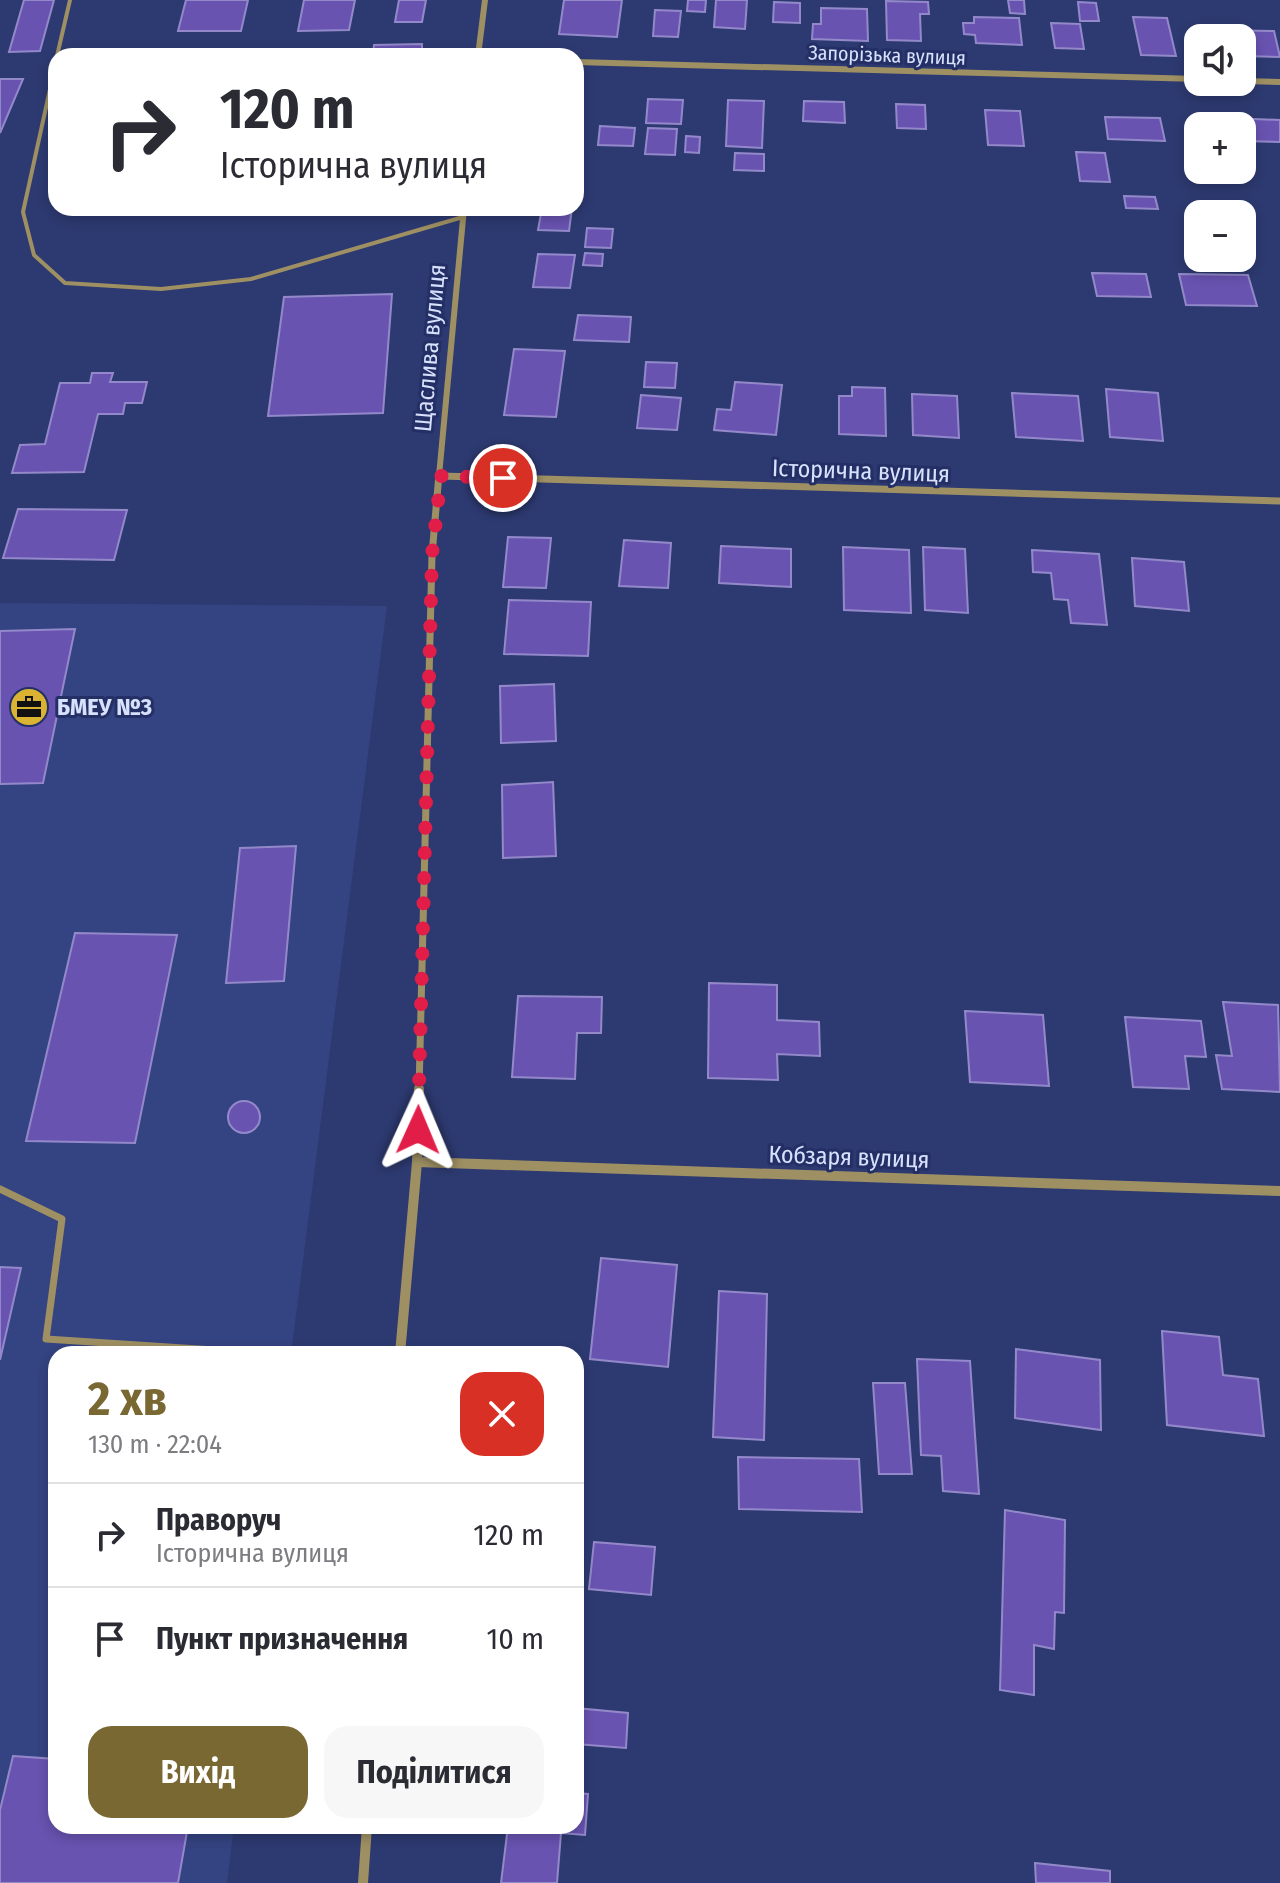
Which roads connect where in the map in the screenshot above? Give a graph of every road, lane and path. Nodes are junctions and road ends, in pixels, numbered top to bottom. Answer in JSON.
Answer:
{"nodes":[{"id":1,"x":70,"y":0,"type":"edge"},
{"id":2,"x":485,"y":0,"type":"edge"},
{"id":3,"x":59,"y":48,"type":"edge"},
{"id":4,"x":479,"y":48,"type":"edge"},
{"id":5,"x":584,"y":62,"type":"edge"},
{"id":6,"x":1184,"y":79,"type":"edge"},
{"id":7,"x":1256,"y":81,"type":"edge"},
{"id":8,"x":1280,"y":82,"type":"edge"},
{"id":9,"x":48,"y":100,"type":"edge"},
{"id":10,"x":454,"y":216,"type":"edge"},
{"id":11,"x":464,"y":216,"type":"edge"},
{"id":12,"x":441,"y":476,"type":"junction"},
{"id":13,"x":1280,"y":501,"type":"edge"},
{"id":14,"x":417,"y":1162,"type":"junction"},
{"id":15,"x":0,"y":1189,"type":"edge"},
{"id":16,"x":1280,"y":1191,"type":"edge"},
{"id":17,"x":153,"y":1346,"type":"edge"},
{"id":18,"x":401,"y":1346,"type":"edge"},
{"id":19,"x":366,"y":1834,"type":"edge"},
{"id":20,"x":363,"y":1883,"type":"edge"}],
"edges":[{"from":1,"to":3,"type":"lane"},
{"from":2,"to":4,"type":"street"},
{"from":5,"to":6,"type":"street","name":"Запорізька вулиця"},
{"from":7,"to":8,"type":"street"},
{"from":9,"to":10,"type":"lane"},
{"from":11,"to":12,"type":"street","name":"Щаслива вулиця"},
{"from":12,"to":13,"type":"street","name":"Історична вулиця"},
{"from":12,"to":14,"type":"street","name":"Щаслива вулиця"},
{"from":14,"to":16,"type":"street","name":"Кобзаря вулиця"},
{"from":14,"to":18,"type":"street","name":"Щаслива вулиця"},
{"from":15,"to":17,"type":"lane"},
{"from":19,"to":20,"type":"street"}]}
